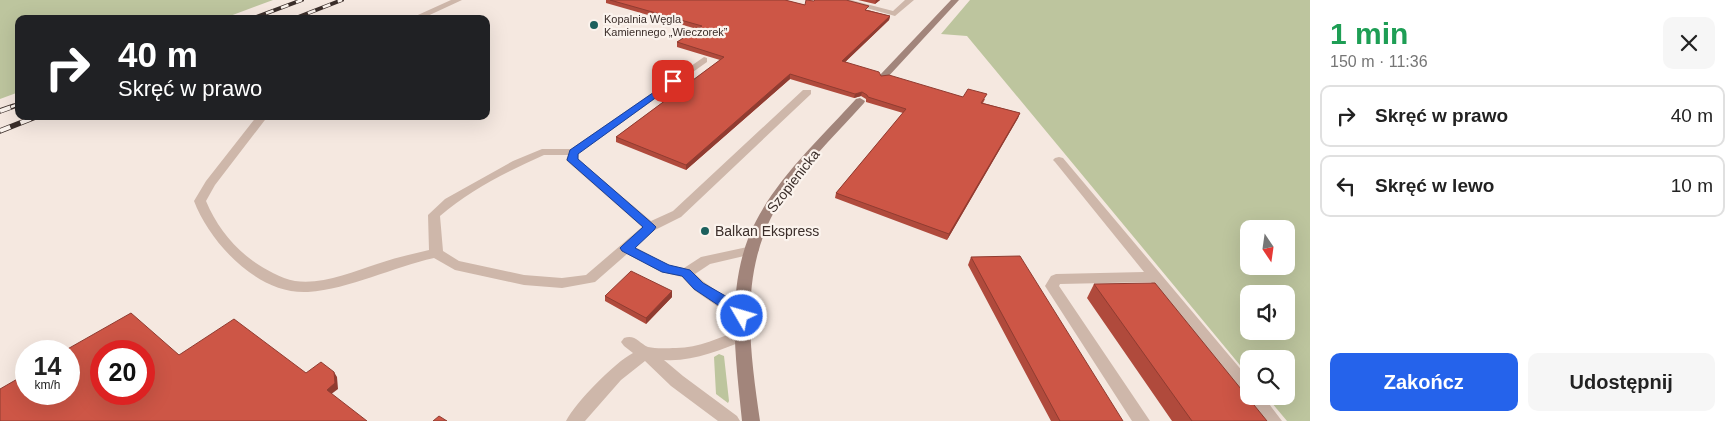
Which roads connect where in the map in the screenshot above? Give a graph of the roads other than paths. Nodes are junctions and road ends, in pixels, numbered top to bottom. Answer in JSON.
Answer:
{"nodes":[{"id":1,"x":458,"y":0,"type":"edge"},
{"id":2,"x":842,"y":0,"type":"edge"},
{"id":3,"x":910,"y":0,"type":"edge"},
{"id":4,"x":955,"y":0,"type":"edge"},
{"id":5,"x":422,"y":15,"type":"edge"},
{"id":6,"x":704,"y":60,"type":"dead end"},
{"id":7,"x":883,"y":77,"type":"edge"},
{"id":8,"x":807,"y":92,"type":"dead end"},
{"id":9,"x":860,"y":101,"type":"dead end"},
{"id":10,"x":260,"y":120,"type":"edge"},
{"id":11,"x":574,"y":152,"type":"junction"},
{"id":12,"x":1058,"y":160,"type":"dead end"},
{"id":13,"x":650,"y":227,"type":"junction"},
{"id":14,"x":626,"y":248,"type":"junction"},
{"id":15,"x":752,"y":250,"type":"junction"},
{"id":16,"x":436,"y":253,"type":"junction"},
{"id":17,"x":686,"y":273,"type":"junction"},
{"id":18,"x":1155,"y":277,"type":"junction"},
{"id":19,"x":742,"y":316,"type":"junction"},
{"id":20,"x":741,"y":336,"type":"junction"},
{"id":21,"x":628,"y":342,"type":"dead end"},
{"id":22,"x":646,"y":353,"type":"junction"},
{"id":23,"x":1240,"y":380,"type":"edge"},
{"id":24,"x":1260,"y":405,"type":"edge"},
{"id":25,"x":575,"y":421,"type":"edge"},
{"id":26,"x":731,"y":421,"type":"edge"},
{"id":27,"x":752,"y":421,"type":"edge"},
{"id":28,"x":1141,"y":421,"type":"edge"},
{"id":29,"x":1273,"y":421,"type":"edge"}],
"edges":[{"from":1,"to":5,"type":"lane"},
{"from":2,"to":3,"type":"lane"},
{"from":4,"to":7,"type":"street"},
{"from":6,"to":11,"type":"lane"},
{"from":8,"to":13,"type":"lane"},
{"from":9,"to":15,"type":"street","name":"Szopienicka"},
{"from":10,"to":16,"type":"lane"},
{"from":11,"to":13,"type":"lane"},
{"from":11,"to":16,"type":"lane"},
{"from":12,"to":18,"type":"lane"},
{"from":13,"to":14,"type":"lane"},
{"from":14,"to":16,"type":"lane"},
{"from":14,"to":17,"type":"lane"},
{"from":15,"to":17,"type":"lane"},
{"from":15,"to":19,"type":"street","name":"Szopienicka"},
{"from":17,"to":19,"type":"lane"},
{"from":18,"to":23,"type":"lane"},
{"from":18,"to":28,"type":"lane"},
{"from":19,"to":20,"type":"street","name":"Szopienicka"},
{"from":20,"to":22,"type":"lane"},
{"from":20,"to":27,"type":"street","name":"Szopienicka"},
{"from":21,"to":22,"type":"lane"},
{"from":22,"to":25,"type":"lane"},
{"from":22,"to":26,"type":"lane"},
{"from":24,"to":29,"type":"lane"}]}
